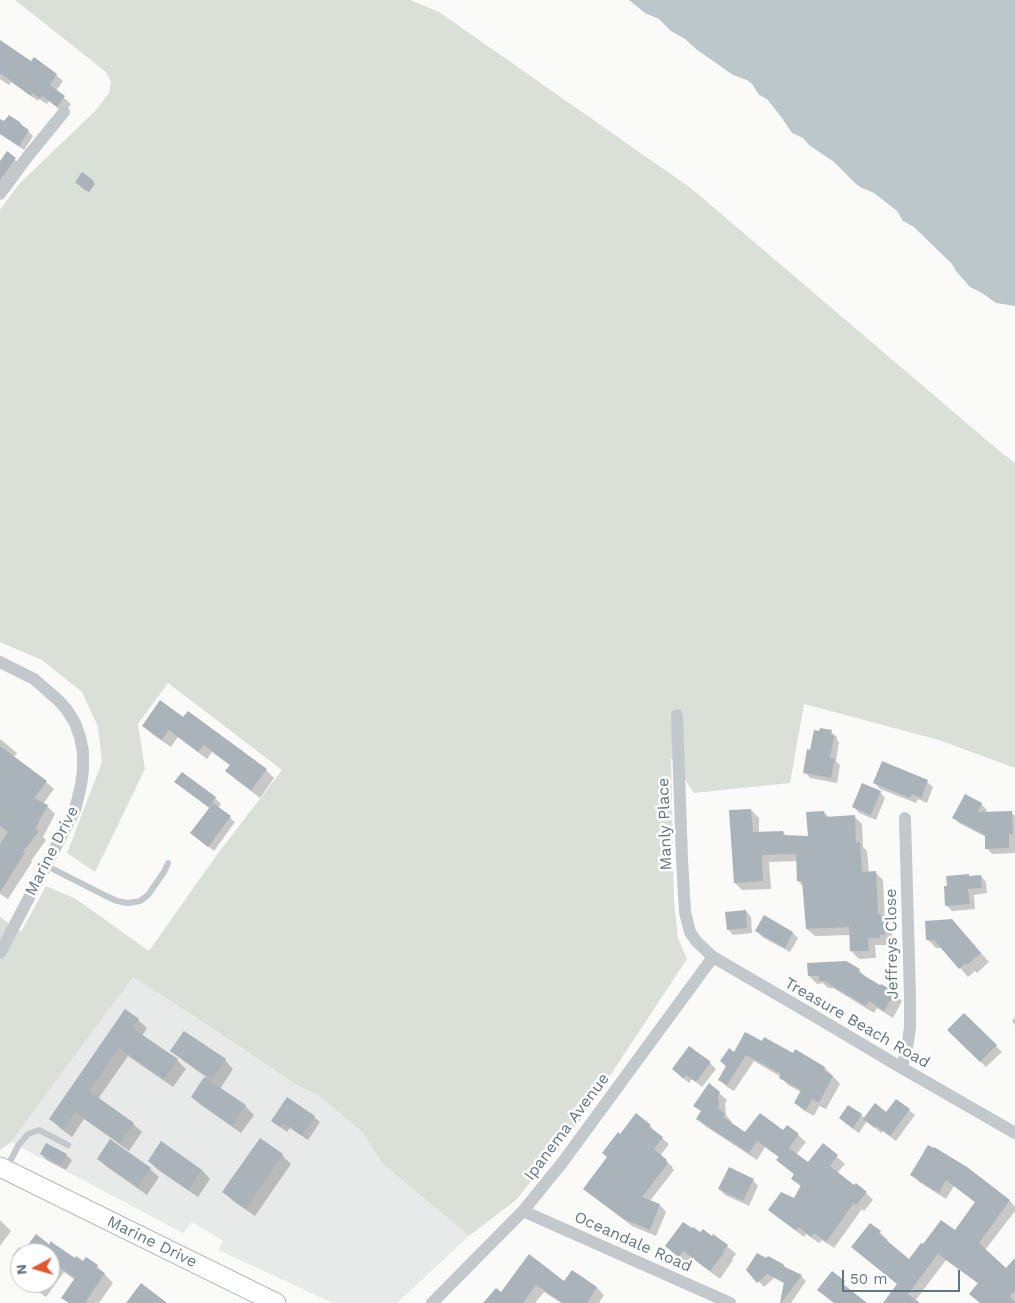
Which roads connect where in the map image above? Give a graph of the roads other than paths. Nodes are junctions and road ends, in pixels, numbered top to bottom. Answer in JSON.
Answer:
{"nodes":[{"id":1,"x":64,"y":112,"type":"dead end"},
{"id":2,"x":0,"y":194,"type":"edge"},
{"id":3,"x":0,"y":662,"type":"edge"},
{"id":4,"x":677,"y":715,"type":"dead end"},
{"id":5,"x":905,"y":818,"type":"dead end"},
{"id":6,"x":168,"y":863,"type":"dead end"},
{"id":7,"x":45,"y":866,"type":"junction"},
{"id":8,"x":690,"y":932,"type":"joint"},
{"id":9,"x":0,"y":953,"type":"edge"},
{"id":10,"x":713,"y":957,"type":"junction"},
{"id":11,"x":902,"y":1068,"type":"junction"},
{"id":12,"x":1015,"y":1133,"type":"edge"},
{"id":13,"x":68,"y":1145,"type":"dead end"},
{"id":14,"x":2,"y":1169,"type":"edge"},
{"id":15,"x":523,"y":1211,"type":"junction"},
{"id":16,"x":276,"y":1303,"type":"edge"},
{"id":17,"x":432,"y":1303,"type":"edge"},
{"id":18,"x":730,"y":1303,"type":"edge"}],
"edges":[{"from":1,"to":2,"type":"street"},
{"from":3,"to":7,"type":"street","name":"Marine Drive"},
{"from":4,"to":8,"type":"street","name":"Manly Place"},
{"from":5,"to":11,"type":"street","name":"Jeffreys Close"},
{"from":6,"to":7,"type":"lane"},
{"from":7,"to":9,"type":"street","name":"Marine Drive"},
{"from":8,"to":10,"type":"street","name":"Treasure Beach Road"},
{"from":10,"to":11,"type":"street","name":"Treasure Beach Road"},
{"from":10,"to":15,"type":"street","name":"Ipanema Avenue"},
{"from":11,"to":12,"type":"street","name":"Treasure Beach Road"},
{"from":13,"to":14,"type":"lane"},
{"from":14,"to":16,"type":"street","name":"Marine Drive"},
{"from":15,"to":17,"type":"street","name":"Ipanema Avenue"},
{"from":15,"to":18,"type":"street","name":"Oceandale Road"}]}
